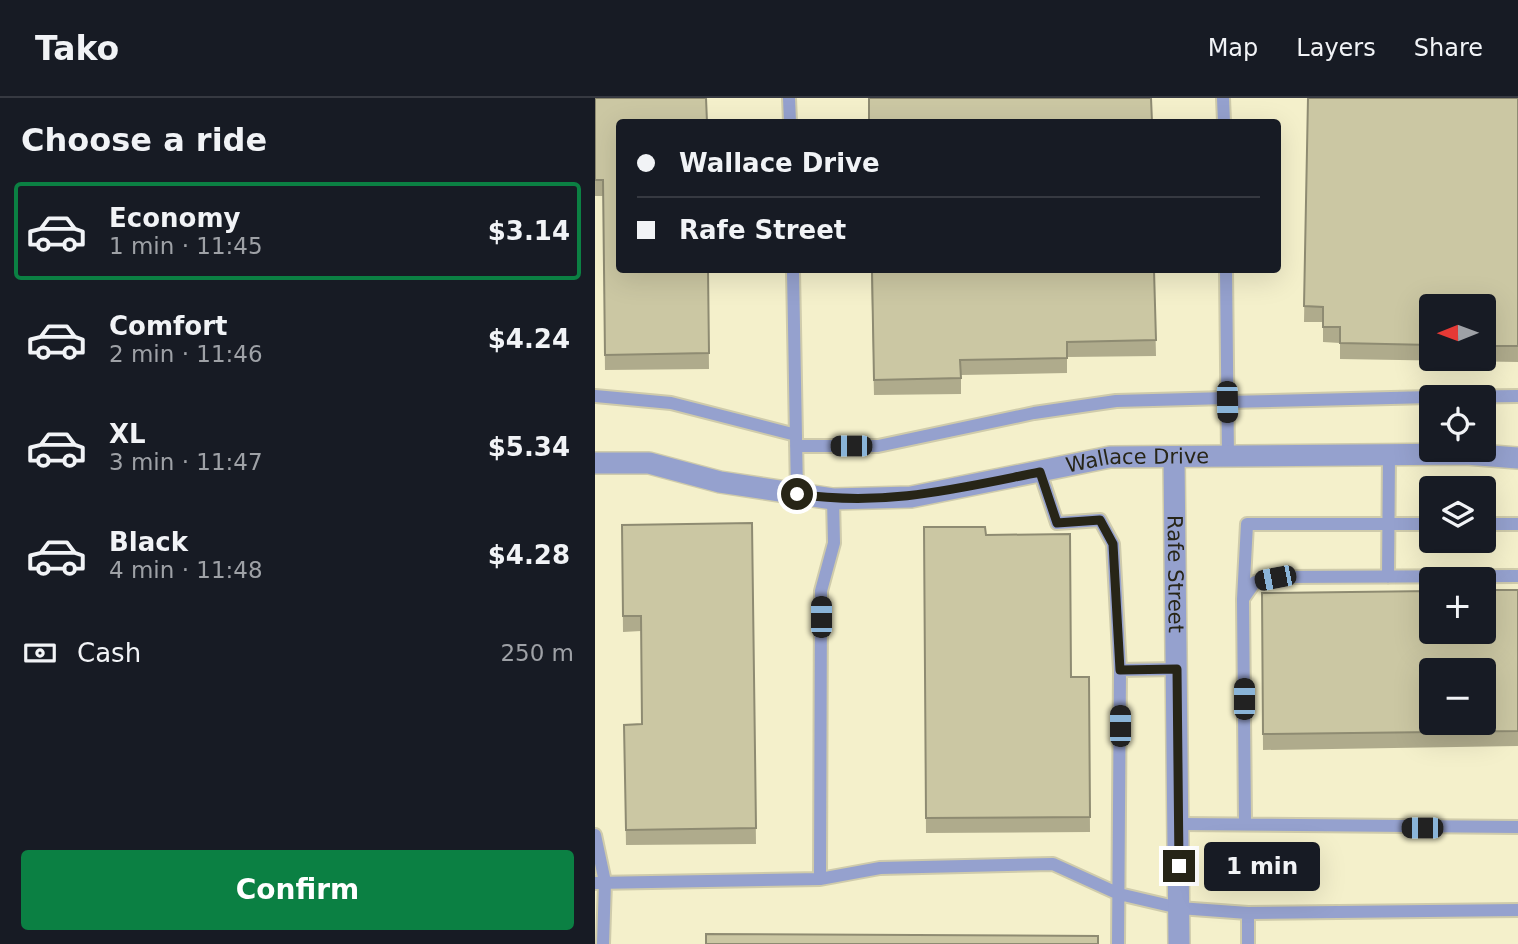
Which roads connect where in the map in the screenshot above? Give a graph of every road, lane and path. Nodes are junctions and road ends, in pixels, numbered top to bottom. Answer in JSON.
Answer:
{"nodes":[{"id":1,"x":789,"y":98,"type":"edge"},
{"id":2,"x":1223,"y":98,"type":"edge"},
{"id":3,"x":790,"y":119,"type":"edge"},
{"id":4,"x":1224,"y":119,"type":"edge"},
{"id":5,"x":793,"y":273,"type":"edge"},
{"id":6,"x":1226,"y":273,"type":"edge"},
{"id":7,"x":595,"y":396,"type":"edge"},
{"id":8,"x":1496,"y":396,"type":"edge"},
{"id":9,"x":1518,"y":396,"type":"edge"},
{"id":10,"x":1419,"y":397,"type":"edge"},
{"id":11,"x":1227,"y":400,"type":"junction"},
{"id":12,"x":796,"y":440,"type":"junction"},
{"id":13,"x":1389,"y":455,"type":"junction"},
{"id":14,"x":1174,"y":457,"type":"junction"},
{"id":15,"x":1228,"y":457,"type":"junction"},
{"id":16,"x":1518,"y":458,"type":"edge"},
{"id":17,"x":595,"y":463,"type":"edge"},
{"id":18,"x":1040,"y":472,"type":"junction"},
{"id":19,"x":797,"y":494,"type":"junction"},
{"id":20,"x":833,"y":499,"type":"junction"},
{"id":21,"x":1388,"y":524,"type":"junction"},
{"id":22,"x":1419,"y":524,"type":"edge"},
{"id":23,"x":1496,"y":524,"type":"edge"},
{"id":24,"x":1518,"y":524,"type":"edge"},
{"id":25,"x":1518,"y":576,"type":"edge"},
{"id":26,"x":1388,"y":577,"type":"junction"},
{"id":27,"x":1243,"y":599,"type":"junction"},
{"id":28,"x":1177,"y":669,"type":"junction"},
{"id":29,"x":1120,"y":670,"type":"junction"},
{"id":30,"x":1178,"y":824,"type":"junction"},
{"id":31,"x":1245,"y":824,"type":"junction"},
{"id":32,"x":1518,"y":827,"type":"edge"},
{"id":33,"x":595,"y":835,"type":"edge"},
{"id":34,"x":820,"y":879,"type":"junction"},
{"id":35,"x":600,"y":882,"type":"edge"},
{"id":36,"x":1119,"y":894,"type":"junction"},
{"id":37,"x":1179,"y":908,"type":"junction"},
{"id":38,"x":1518,"y":910,"type":"edge"},
{"id":39,"x":1248,"y":913,"type":"junction"},
{"id":40,"x":603,"y":944,"type":"edge"},
{"id":41,"x":1118,"y":944,"type":"edge"},
{"id":42,"x":1179,"y":944,"type":"edge"},
{"id":43,"x":1248,"y":944,"type":"edge"}],
"edges":[{"from":1,"to":3,"type":"lane"},
{"from":2,"to":4,"type":"lane"},
{"from":5,"to":12,"type":"lane"},
{"from":6,"to":11,"type":"lane"},
{"from":7,"to":12,"type":"lane"},
{"from":8,"to":9,"type":"lane"},
{"from":10,"to":11,"type":"lane"},
{"from":11,"to":12,"type":"lane"},
{"from":11,"to":15,"type":"lane"},
{"from":12,"to":19,"type":"lane"},
{"from":13,"to":15,"type":"street","name":"Wallace Drive"},
{"from":13,"to":16,"type":"street","name":"Wallace Drive"},
{"from":13,"to":21,"type":"lane"},
{"from":14,"to":15,"type":"street","name":"Wallace Drive"},
{"from":14,"to":18,"type":"street","name":"Wallace Drive"},
{"from":14,"to":28,"type":"street","name":"Rafe Street"},
{"from":17,"to":19,"type":"street","name":"Wallace Drive"},
{"from":18,"to":20,"type":"street","name":"Wallace Drive"},
{"from":18,"to":29,"type":"lane"},
{"from":19,"to":20,"type":"street","name":"Wallace Drive"},
{"from":20,"to":34,"type":"lane"},
{"from":21,"to":22,"type":"lane"},
{"from":21,"to":26,"type":"lane"},
{"from":21,"to":27,"type":"lane"},
{"from":23,"to":24,"type":"lane"},
{"from":25,"to":26,"type":"lane"},
{"from":26,"to":27,"type":"lane"},
{"from":27,"to":31,"type":"lane"},
{"from":28,"to":29,"type":"lane"},
{"from":28,"to":30,"type":"street","name":"Rafe Street"},
{"from":29,"to":36,"type":"lane"},
{"from":30,"to":31,"type":"lane"},
{"from":30,"to":37,"type":"street","name":"Rafe Street"},
{"from":31,"to":32,"type":"lane"},
{"from":33,"to":35,"type":"lane"},
{"from":34,"to":35,"type":"lane"},
{"from":34,"to":36,"type":"lane"},
{"from":35,"to":40,"type":"lane"},
{"from":36,"to":37,"type":"lane"},
{"from":36,"to":41,"type":"lane"},
{"from":37,"to":39,"type":"lane"},
{"from":37,"to":42,"type":"street","name":"Rafe Street"},
{"from":38,"to":39,"type":"lane"},
{"from":39,"to":43,"type":"lane"}]}
